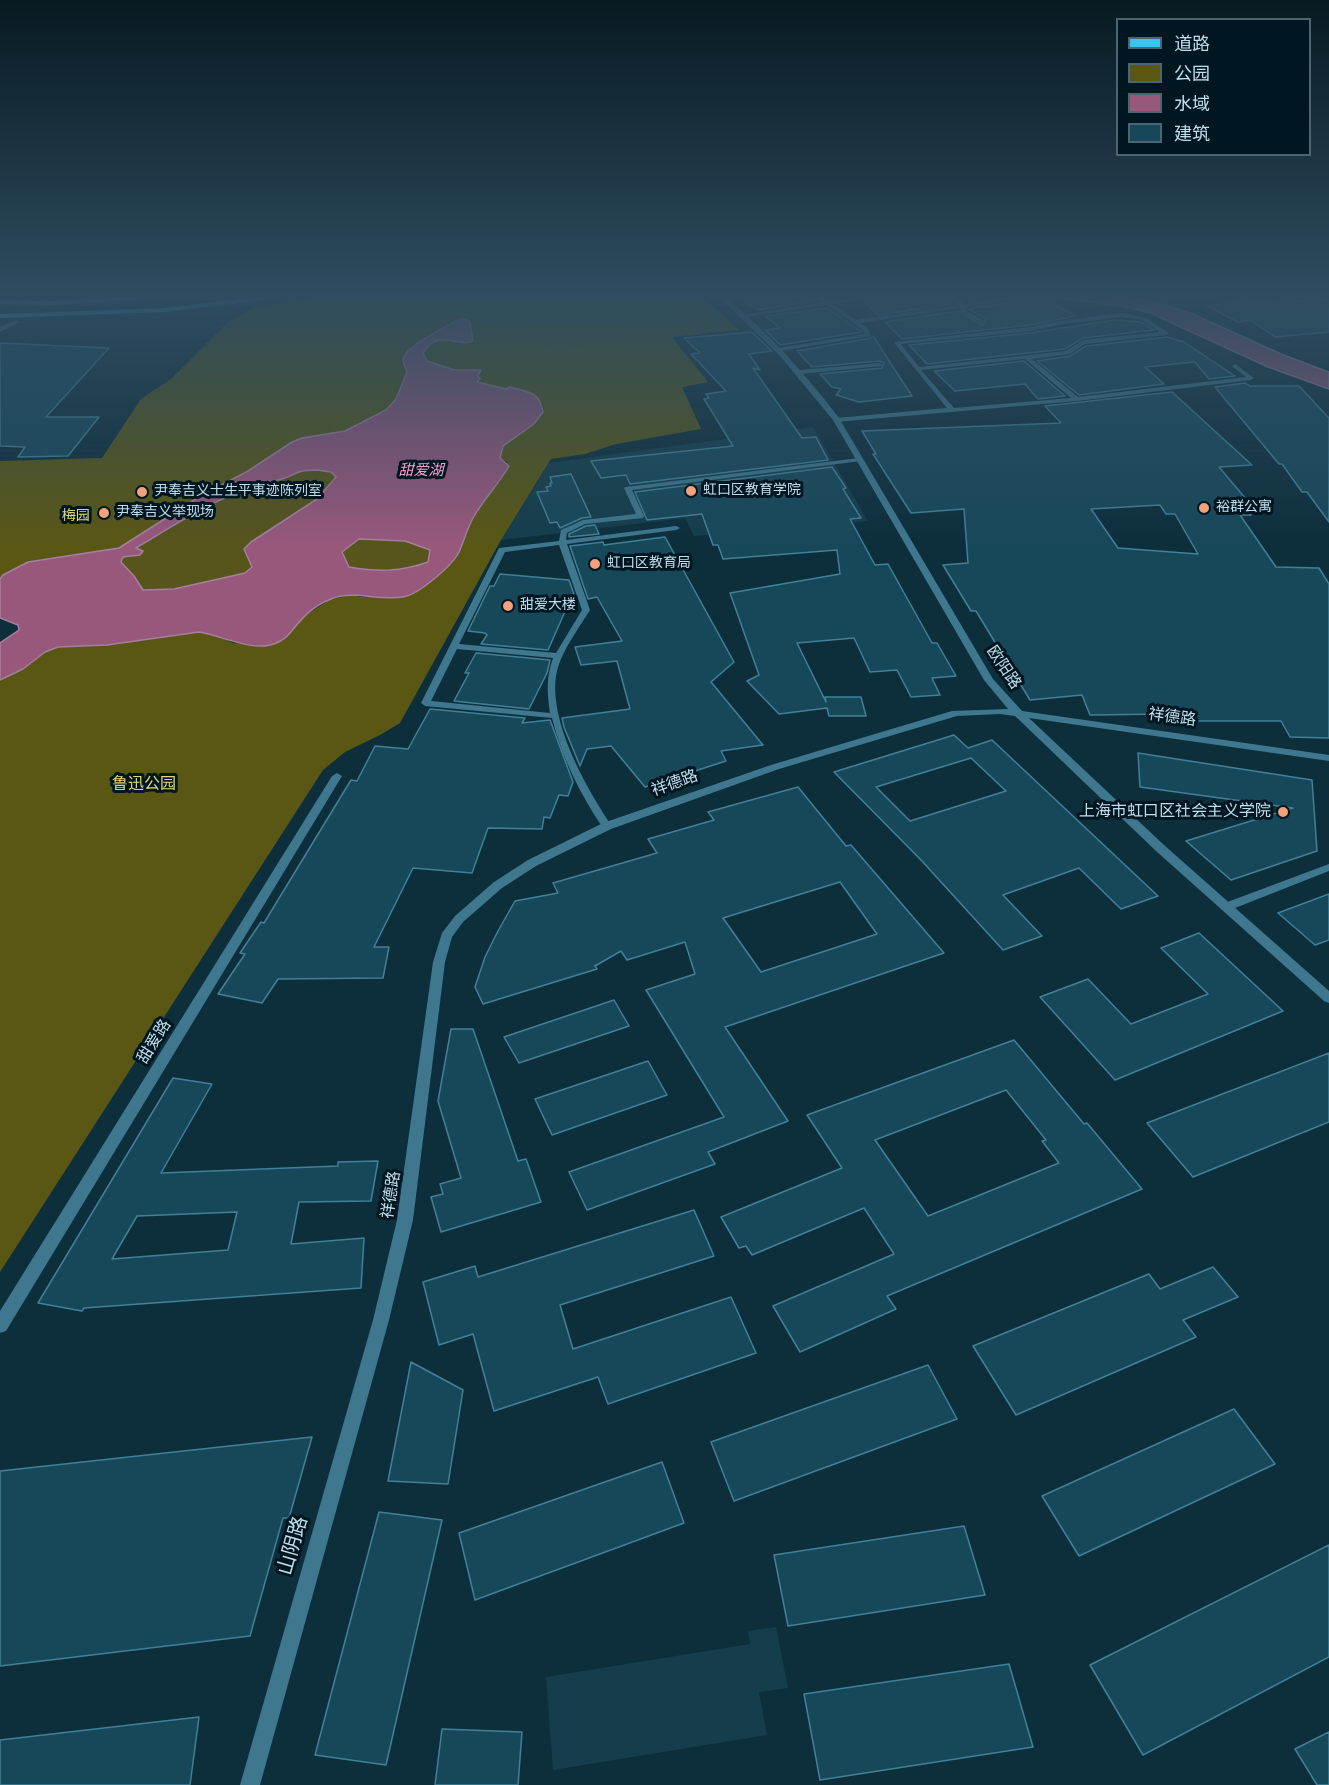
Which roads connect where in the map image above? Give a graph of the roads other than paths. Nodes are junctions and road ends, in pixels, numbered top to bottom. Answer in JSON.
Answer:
{"nodes":[{"id":1,"x":805,"y":379,"type":"edge"},
{"id":2,"x":927,"y":379,"type":"edge"},
{"id":3,"x":1053,"y":379,"type":"edge"},
{"id":4,"x":1240,"y":379,"type":"edge"},
{"id":5,"x":1077,"y":399,"type":"junction"},
{"id":6,"x":952,"y":410,"type":"junction"},
{"id":7,"x":836,"y":420,"type":"junction"},
{"id":8,"x":859,"y":460,"type":"junction"},
{"id":9,"x":676,"y":528,"type":"dead end"},
{"id":10,"x":562,"y":542,"type":"junction"},
{"id":11,"x":454,"y":646,"type":"junction"},
{"id":12,"x":558,"y":657,"type":"junction"},
{"id":13,"x":1017,"y":713,"type":"junction"},
{"id":14,"x":556,"y":716,"type":"junction"},
{"id":15,"x":1329,"y":758,"type":"edge"},
{"id":16,"x":337,"y":776,"type":"dead end"},
{"id":17,"x":607,"y":826,"type":"junction"},
{"id":18,"x":1329,"y":867,"type":"edge"},
{"id":19,"x":1226,"y":907,"type":"junction"},
{"id":20,"x":1329,"y":998,"type":"edge"},
{"id":21,"x":381,"y":1320,"type":"joint"},
{"id":22,"x":0,"y":1326,"type":"edge"},
{"id":23,"x":250,"y":1785,"type":"edge"}],
"edges":[{"from":1,"to":7,"type":"street","name":"欧阳路"},
{"from":2,"to":6,"type":"lane"},
{"from":3,"to":5,"type":"lane"},
{"from":4,"to":5,"type":"lane"},
{"from":5,"to":6,"type":"lane"},
{"from":6,"to":7,"type":"lane"},
{"from":7,"to":8,"type":"street","name":"欧阳路"},
{"from":8,"to":10,"type":"lane"},
{"from":8,"to":13,"type":"street","name":"欧阳路"},
{"from":9,"to":10,"type":"lane"},
{"from":10,"to":11,"type":"lane"},
{"from":10,"to":12,"type":"lane"},
{"from":11,"to":12,"type":"lane"},
{"from":11,"to":14,"type":"lane"},
{"from":12,"to":14,"type":"lane"},
{"from":13,"to":15,"type":"street","name":"祥德路"},
{"from":13,"to":17,"type":"street","name":"祥德路"},
{"from":13,"to":19,"type":"street","name":"欧阳路"},
{"from":14,"to":17,"type":"lane"},
{"from":16,"to":22,"type":"street","name":"甜爱路"},
{"from":17,"to":21,"type":"street","name":"祥德路"},
{"from":18,"to":19,"type":"lane"},
{"from":19,"to":20,"type":"street","name":"欧阳路"},
{"from":21,"to":23,"type":"street","name":"山阴路"}]}
